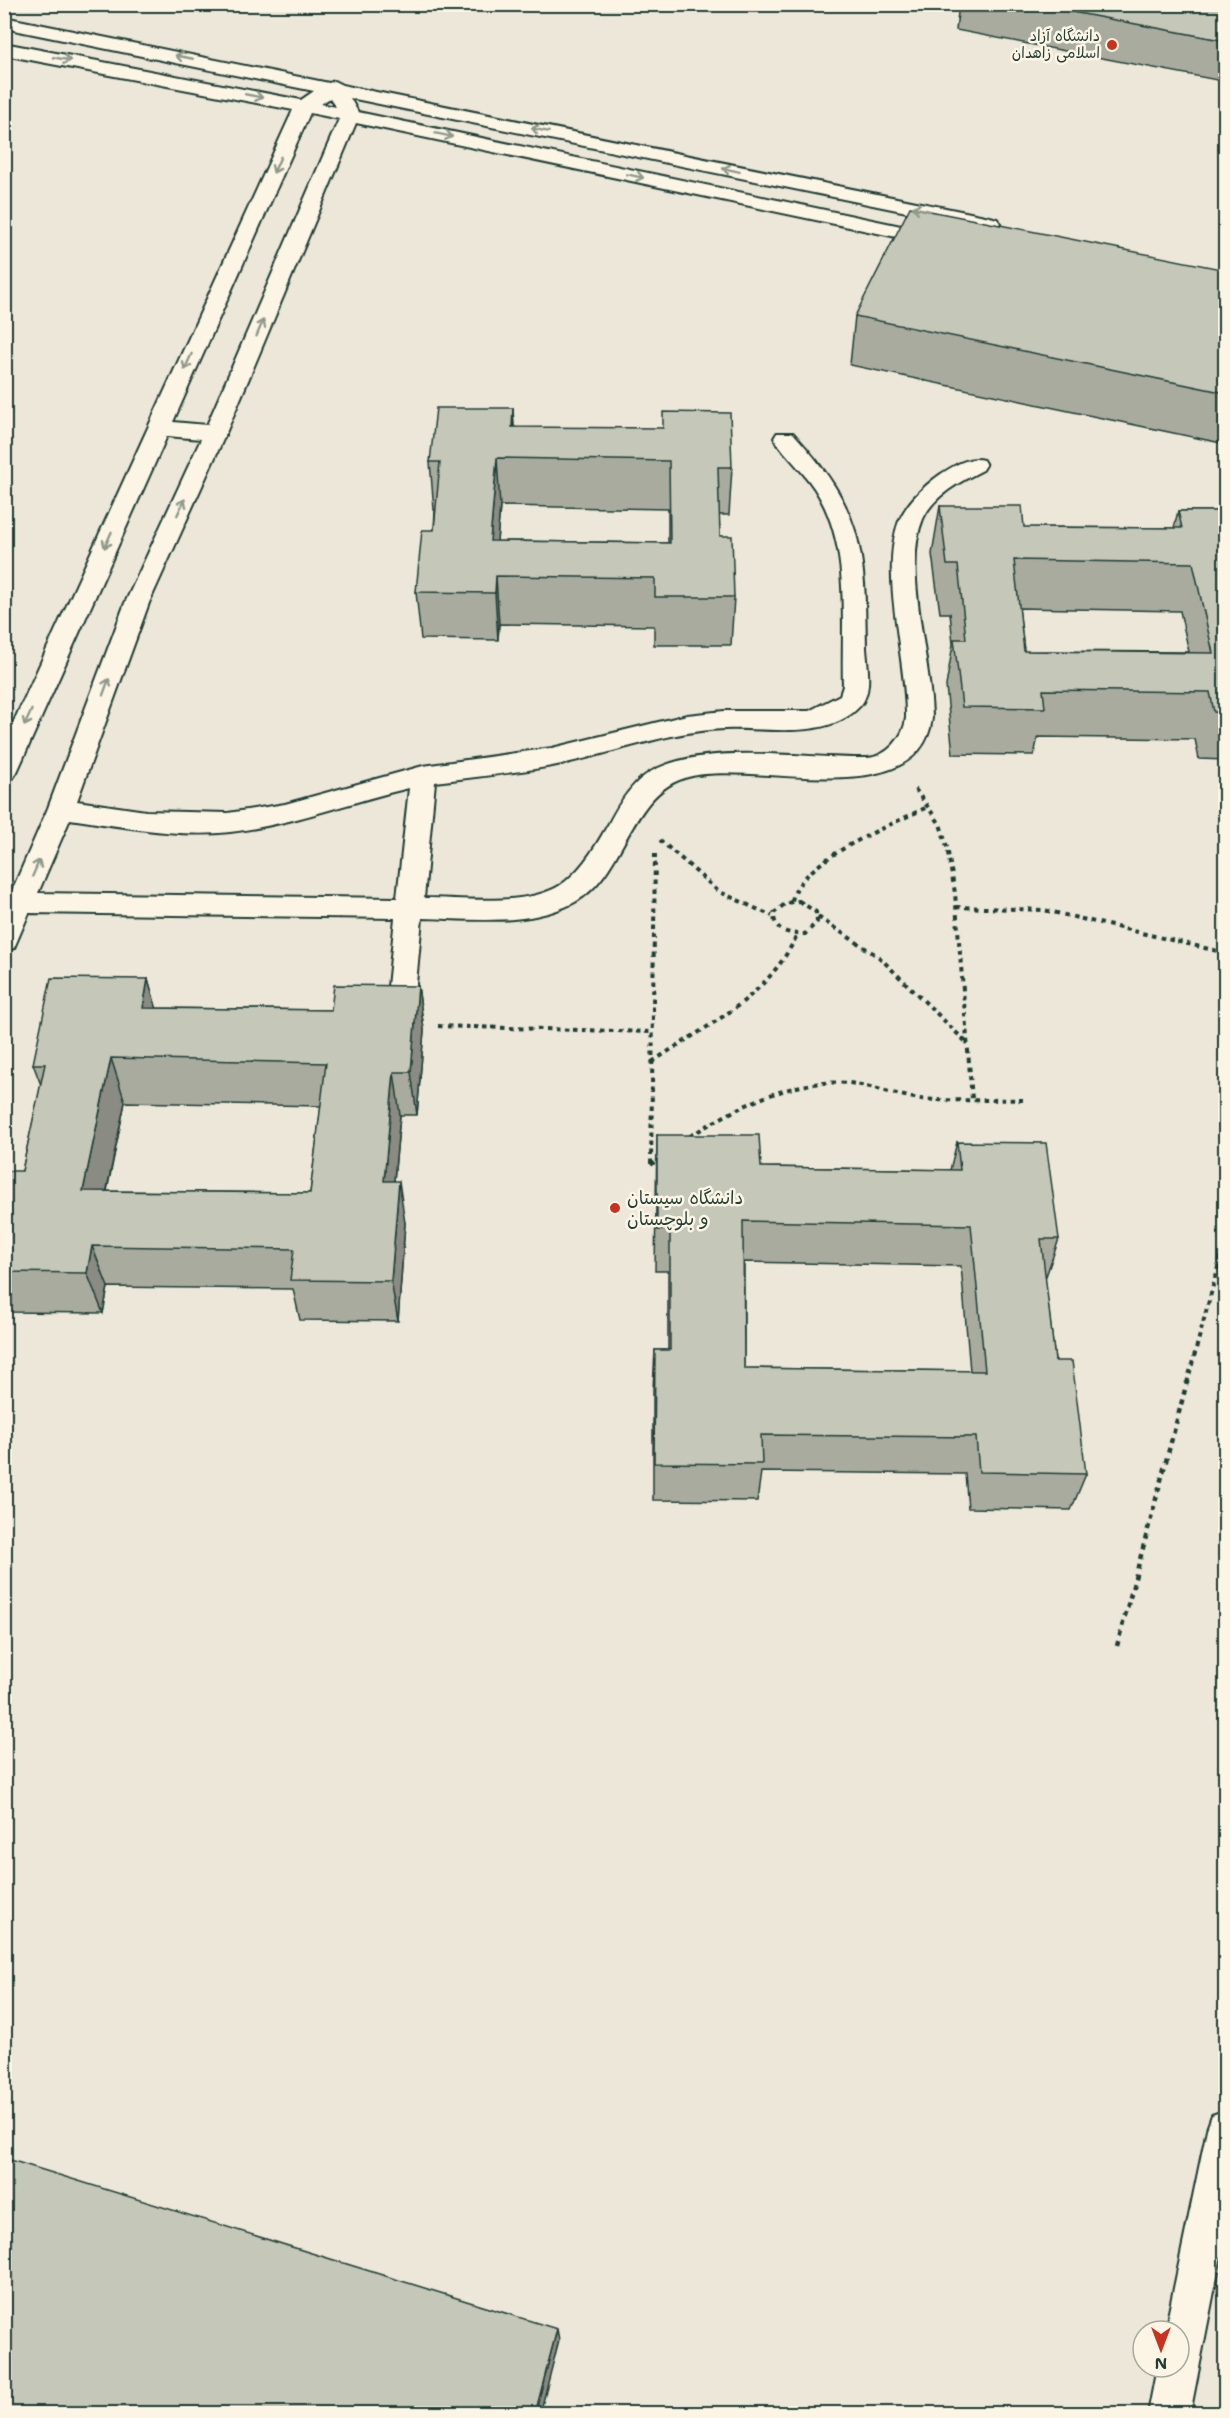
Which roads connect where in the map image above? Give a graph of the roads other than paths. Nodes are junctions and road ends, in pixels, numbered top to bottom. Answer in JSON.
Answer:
{"nodes":[{"id":1,"x":4,"y":22,"type":"edge"},
{"id":2,"x":4,"y":48,"type":"edge"},
{"id":3,"x":334,"y":87,"type":"junction"},
{"id":4,"x":304,"y":106,"type":"junction"},
{"id":5,"x":350,"y":115,"type":"junction"},
{"id":6,"x":1014,"y":228,"type":"edge"},
{"id":7,"x":957,"y":244,"type":"edge"},
{"id":8,"x":157,"y":428,"type":"junction"},
{"id":9,"x":215,"y":434,"type":"junction"},
{"id":10,"x":785,"y":438,"type":"dead end"},
{"id":11,"x":975,"y":465,"type":"dead end"},
{"id":12,"x":4,"y":772,"type":"edge"},
{"id":13,"x":423,"y":776,"type":"junction"},
{"id":14,"x":61,"y":808,"type":"junction"},
{"id":15,"x":13,"y":904,"type":"edge"},
{"id":16,"x":410,"y":908,"type":"junction"},
{"id":17,"x":4,"y":941,"type":"edge"},
{"id":18,"x":400,"y":1006,"type":"edge"},
{"id":19,"x":1224,"y":2142,"type":"edge"},
{"id":20,"x":1188,"y":2319,"type":"edge"},
{"id":21,"x":1176,"y":2379,"type":"edge"},
{"id":22,"x":1169,"y":2414,"type":"edge"}],
"edges":[{"from":3,"to":1,"type":"lane","one_way":true},
{"from":2,"to":4,"type":"lane","one_way":true},
{"from":3,"to":4,"type":"lane"},
{"from":3,"to":5,"type":"lane"},
{"from":6,"to":3,"type":"lane","one_way":true},
{"from":4,"to":5,"type":"lane"},
{"from":4,"to":8,"type":"lane","one_way":true},
{"from":5,"to":7,"type":"lane","one_way":true},
{"from":9,"to":5,"type":"lane","one_way":true},
{"from":8,"to":9,"type":"lane"},
{"from":8,"to":12,"type":"lane","one_way":true},
{"from":14,"to":9,"type":"lane","one_way":true},
{"from":10,"to":13,"type":"lane"},
{"from":11,"to":16,"type":"lane"},
{"from":13,"to":14,"type":"lane"},
{"from":13,"to":16,"type":"lane"},
{"from":15,"to":14,"type":"lane","one_way":true},
{"from":15,"to":16,"type":"lane"},
{"from":15,"to":17,"type":"lane"},
{"from":16,"to":18,"type":"lane"},
{"from":19,"to":20,"type":"lane"},
{"from":21,"to":22,"type":"lane"}]}
